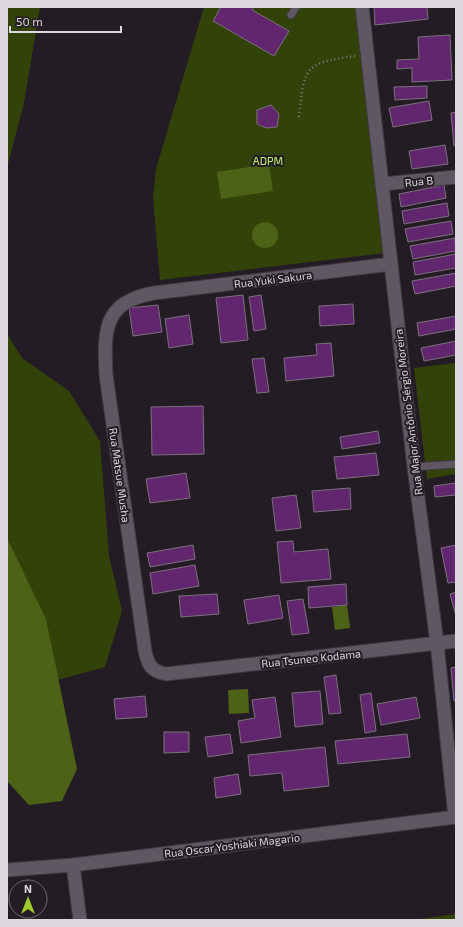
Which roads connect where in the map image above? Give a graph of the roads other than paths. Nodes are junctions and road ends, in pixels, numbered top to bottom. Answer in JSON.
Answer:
{"nodes":[{"id":1,"x":296,"y":7,"type":"edge"},
{"id":2,"x":362,"y":7,"type":"edge"},
{"id":3,"x":291,"y":15,"type":"dead end"},
{"id":4,"x":456,"y":177,"type":"edge"},
{"id":5,"x":382,"y":184,"type":"junction"},
{"id":6,"x":391,"y":264,"type":"junction"},
{"id":7,"x":154,"y":293,"type":"joint"},
{"id":8,"x":456,"y":464,"type":"edge"},
{"id":9,"x":414,"y":467,"type":"junction"},
{"id":10,"x":456,"y":641,"type":"edge"},
{"id":11,"x":437,"y":643,"type":"junction"},
{"id":12,"x":166,"y":674,"type":"joint"},
{"id":13,"x":456,"y":817,"type":"edge"},
{"id":14,"x":73,"y":865,"type":"junction"},
{"id":15,"x":7,"y":870,"type":"edge"},
{"id":16,"x":80,"y":920,"type":"edge"}],
"edges":[{"from":1,"to":3,"type":"lane"},
{"from":2,"to":5,"type":"street","name":"Rua Major Antônio Sérgio Moreira"},
{"from":4,"to":5,"type":"street","name":"Rua B"},
{"from":5,"to":6,"type":"street","name":"Rua Major Antônio Sérgio Moreira"},
{"from":6,"to":7,"type":"street","name":"Rua Yuki Sakura"},
{"from":6,"to":9,"type":"street","name":"Rua Major Antônio Sérgio Moreira"},
{"from":7,"to":12,"type":"street","name":"Rua Matsue Musha"},
{"from":8,"to":9,"type":"lane"},
{"from":9,"to":11,"type":"street","name":"Rua Major Antônio Sérgio Moreira"},
{"from":10,"to":11,"type":"street","name":"Rua Tsuneo Kodama"},
{"from":11,"to":12,"type":"street","name":"Rua Tsuneo Kodama"},
{"from":11,"to":13,"type":"street","name":"Rua Major Antônio Sérgio Moreira"},
{"from":13,"to":14,"type":"street","name":"Rua Oscar Yoshiaki Magario"},
{"from":14,"to":15,"type":"street","name":"Rua Oscar Yoshiaki Magario"},
{"from":14,"to":16,"type":"street"}]}
